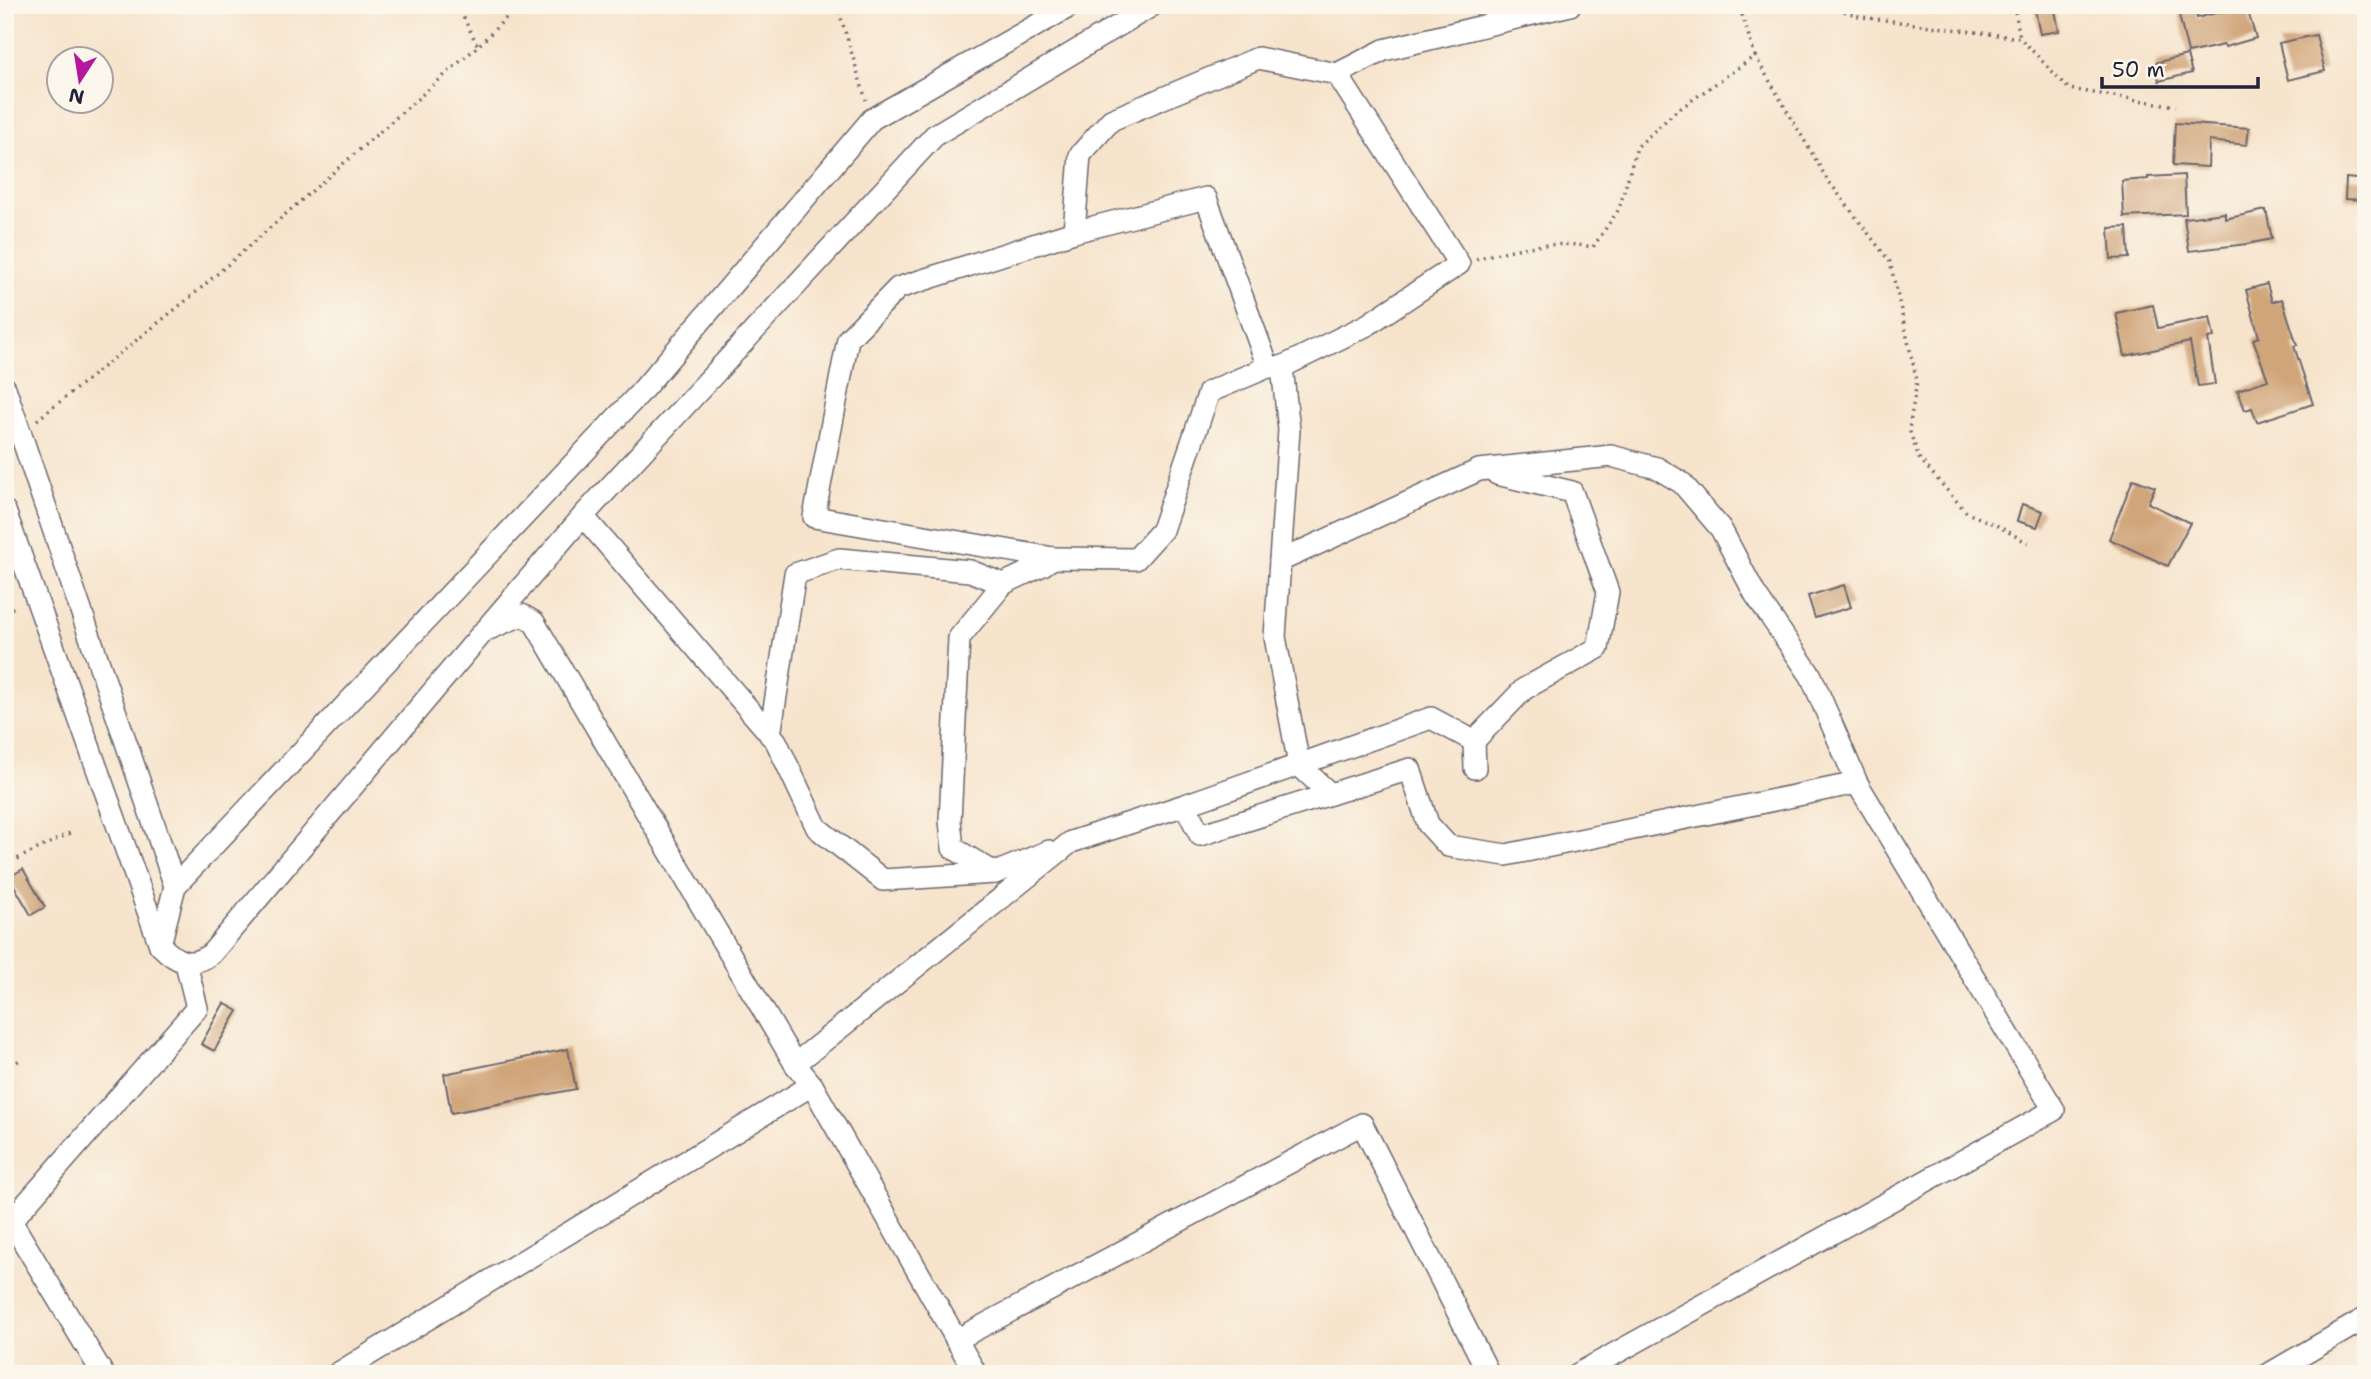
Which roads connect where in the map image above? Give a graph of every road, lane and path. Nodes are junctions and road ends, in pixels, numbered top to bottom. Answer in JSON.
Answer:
{"nodes":[{"id":1,"x":457,"y":5,"type":"edge"},
{"id":2,"x":519,"y":5,"type":"edge"},
{"id":3,"x":837,"y":5,"type":"edge"},
{"id":4,"x":1072,"y":5,"type":"edge"},
{"id":5,"x":1153,"y":5,"type":"edge"},
{"id":6,"x":1570,"y":5,"type":"edge"},
{"id":7,"x":1739,"y":5,"type":"edge"},
{"id":8,"x":1824,"y":5,"type":"edge"},
{"id":9,"x":2014,"y":5,"type":"edge"},
{"id":10,"x":2020,"y":38,"type":"junction"},
{"id":11,"x":478,"y":46,"type":"junction"},
{"id":12,"x":1755,"y":55,"type":"junction"},
{"id":13,"x":1337,"y":74,"type":"junction"},
{"id":14,"x":2176,"y":106,"type":"dead end"},
{"id":15,"x":872,"y":119,"type":"junction"},
{"id":16,"x":1074,"y":232,"type":"junction"},
{"id":17,"x":1459,"y":264,"type":"junction"},
{"id":18,"x":1275,"y":367,"type":"junction"},
{"id":19,"x":5,"y":388,"type":"edge"},
{"id":20,"x":21,"y":433,"type":"junction"},
{"id":21,"x":1479,"y":470,"type":"junction"},
{"id":22,"x":5,"y":511,"type":"edge"},
{"id":23,"x":583,"y":516,"type":"junction"},
{"id":24,"x":2028,"y":543,"type":"dead end"},
{"id":25,"x":1053,"y":558,"type":"junction"},
{"id":26,"x":1280,"y":561,"type":"junction"},
{"id":27,"x":1003,"y":584,"type":"junction"},
{"id":28,"x":484,"y":631,"type":"junction"},
{"id":29,"x":770,"y":735,"type":"junction"},
{"id":30,"x":1474,"y":741,"type":"junction"},
{"id":31,"x":1299,"y":765,"type":"junction"},
{"id":32,"x":1475,"y":768,"type":"dead end"},
{"id":33,"x":1857,"y":783,"type":"junction"},
{"id":34,"x":1330,"y":794,"type":"junction"},
{"id":35,"x":1185,"y":805,"type":"junction"},
{"id":36,"x":72,"y":832,"type":"dead end"},
{"id":37,"x":1071,"y":842,"type":"junction"},
{"id":38,"x":5,"y":866,"type":"edge"},
{"id":39,"x":995,"y":873,"type":"junction"},
{"id":40,"x":175,"y":886,"type":"junction"},
{"id":41,"x":160,"y":945,"type":"junction"},
{"id":42,"x":186,"y":963,"type":"junction"},
{"id":43,"x":23,"y":1058,"type":"dead end"},
{"id":44,"x":795,"y":1064,"type":"junction"},
{"id":45,"x":5,"y":1069,"type":"edge"},
{"id":46,"x":812,"y":1085,"type":"junction"},
{"id":47,"x":8,"y":1225,"type":"edge"},
{"id":48,"x":2366,"y":1318,"type":"edge"},
{"id":49,"x":956,"y":1340,"type":"junction"},
{"id":50,"x":103,"y":1374,"type":"edge"},
{"id":51,"x":337,"y":1374,"type":"edge"},
{"id":52,"x":976,"y":1374,"type":"edge"},
{"id":53,"x":1489,"y":1374,"type":"edge"},
{"id":54,"x":1578,"y":1374,"type":"edge"},
{"id":55,"x":2269,"y":1374,"type":"edge"}],
"edges":[{"from":1,"to":11,"type":"path"},
{"from":2,"to":11,"type":"path"},
{"from":3,"to":15,"type":"path"},
{"from":4,"to":15,"type":"street"},
{"from":5,"to":23,"type":"street"},
{"from":6,"to":13,"type":"street"},
{"from":7,"to":12,"type":"path"},
{"from":8,"to":10,"type":"path"},
{"from":9,"to":10,"type":"path"},
{"from":10,"to":14,"type":"path"},
{"from":11,"to":20,"type":"path"},
{"from":12,"to":17,"type":"path"},
{"from":12,"to":24,"type":"path"},
{"from":13,"to":16,"type":"street"},
{"from":13,"to":17,"type":"street"},
{"from":15,"to":40,"type":"street"},
{"from":16,"to":18,"type":"street"},
{"from":16,"to":25,"type":"street"},
{"from":17,"to":18,"type":"street"},
{"from":18,"to":25,"type":"street"},
{"from":18,"to":26,"type":"street"},
{"from":19,"to":20,"type":"street"},
{"from":20,"to":40,"type":"street"},
{"from":21,"to":26,"type":"street"},
{"from":21,"to":30,"type":"street"},
{"from":21,"to":33,"type":"street"},
{"from":22,"to":41,"type":"street"},
{"from":23,"to":28,"type":"street"},
{"from":23,"to":29,"type":"street"},
{"from":25,"to":27,"type":"street"},
{"from":26,"to":31,"type":"street"},
{"from":27,"to":29,"type":"street"},
{"from":27,"to":39,"type":"street"},
{"from":28,"to":42,"type":"street"},
{"from":28,"to":44,"type":"street"},
{"from":29,"to":39,"type":"street"},
{"from":30,"to":31,"type":"street"},
{"from":30,"to":32,"type":"street"},
{"from":31,"to":34,"type":"street"},
{"from":31,"to":35,"type":"street"},
{"from":33,"to":34,"type":"street"},
{"from":33,"to":54,"type":"street"},
{"from":34,"to":35,"type":"street"},
{"from":35,"to":37,"type":"street"},
{"from":36,"to":38,"type":"path"},
{"from":37,"to":39,"type":"street"},
{"from":37,"to":44,"type":"street"},
{"from":40,"to":41,"type":"street"},
{"from":41,"to":42,"type":"street"},
{"from":42,"to":47,"type":"street"},
{"from":43,"to":45,"type":"path"},
{"from":44,"to":46,"type":"street"},
{"from":46,"to":49,"type":"street"},
{"from":46,"to":51,"type":"street"},
{"from":47,"to":50,"type":"street"},
{"from":48,"to":55,"type":"street"},
{"from":49,"to":52,"type":"street"},
{"from":49,"to":53,"type":"street"}]}
